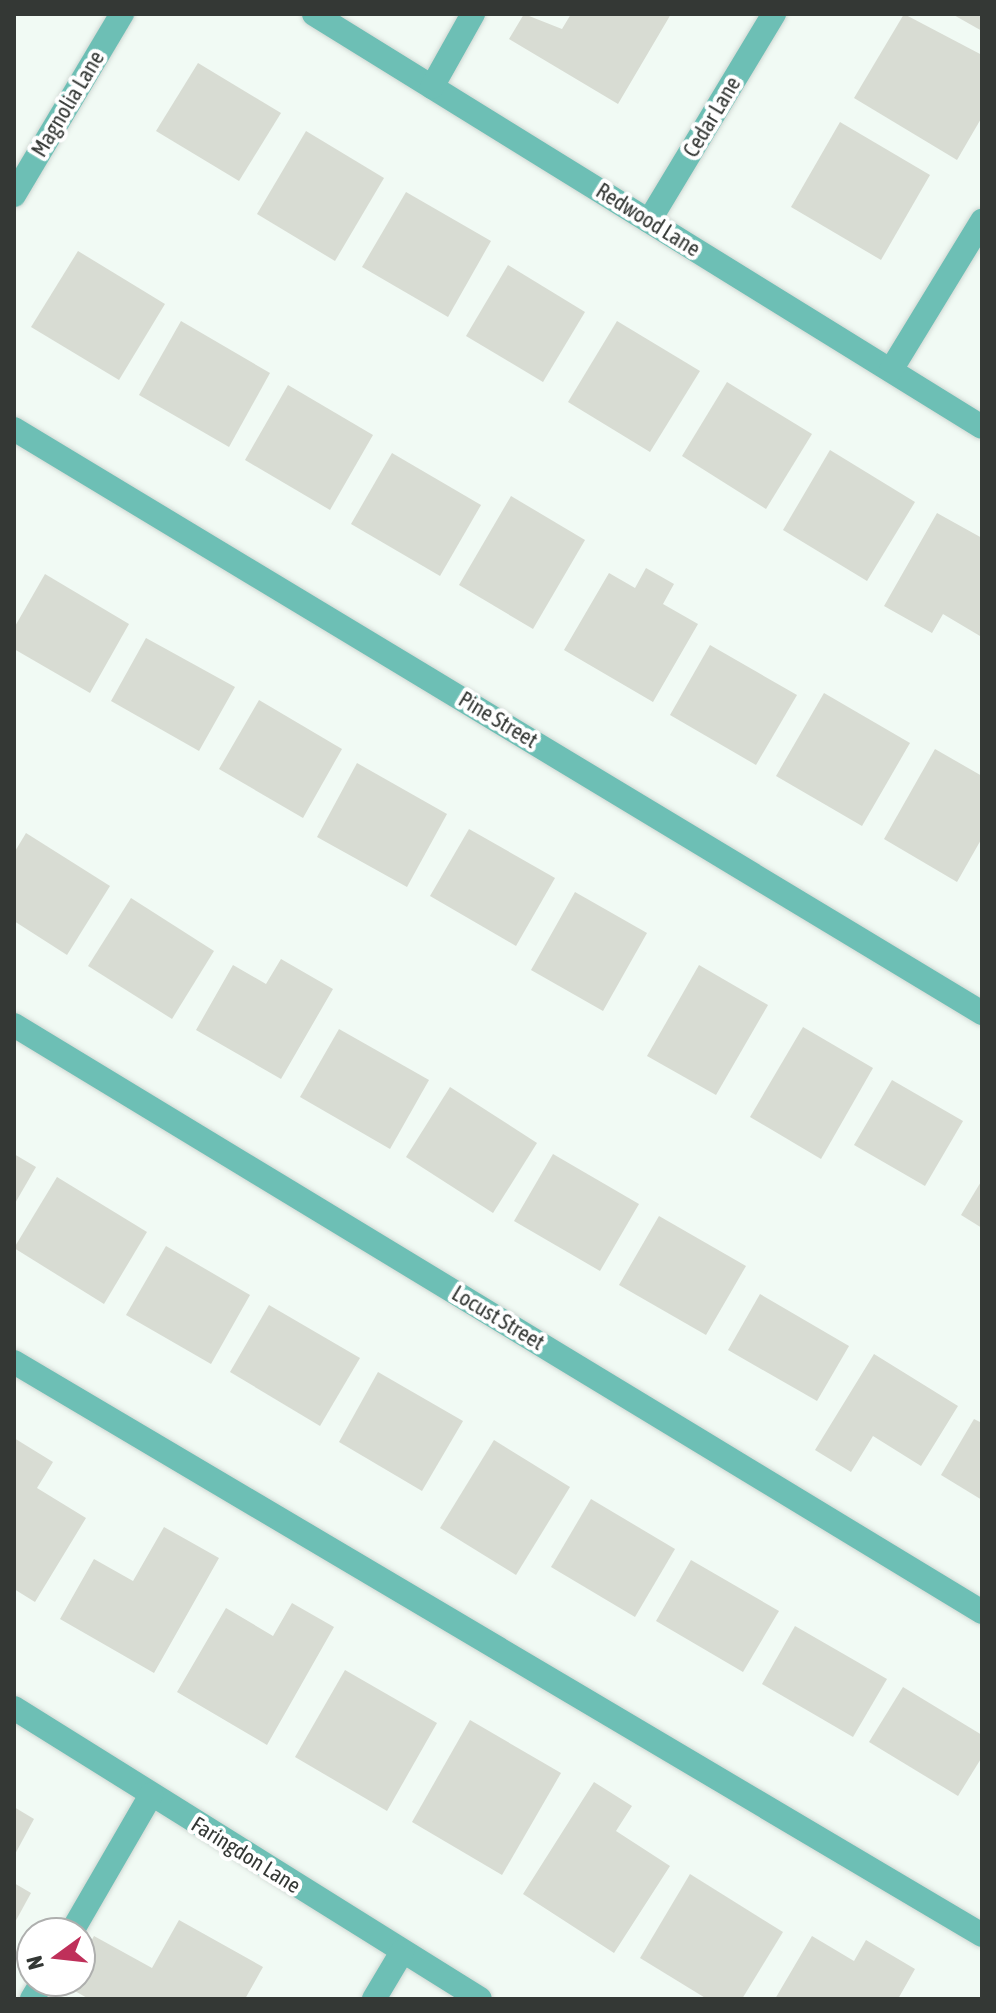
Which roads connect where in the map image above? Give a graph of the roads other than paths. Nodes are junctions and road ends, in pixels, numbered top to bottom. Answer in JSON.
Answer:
{"nodes":[{"id":1,"x":122,"y":14,"type":"edge"},
{"id":2,"x":314,"y":14,"type":"edge"},
{"id":3,"x":473,"y":14,"type":"edge"},
{"id":4,"x":774,"y":14,"type":"edge"},
{"id":5,"x":432,"y":87,"type":"junction"},
{"id":6,"x":14,"y":195,"type":"edge"},
{"id":7,"x":649,"y":221,"type":"junction"},
{"id":8,"x":982,"y":221,"type":"edge"},
{"id":9,"x":891,"y":370,"type":"junction"},
{"id":10,"x":982,"y":427,"type":"edge"},
{"id":11,"x":14,"y":429,"type":"edge"},
{"id":12,"x":982,"y":1013,"type":"edge"},
{"id":13,"x":14,"y":1025,"type":"edge"},
{"id":14,"x":14,"y":1362,"type":"edge"},
{"id":15,"x":982,"y":1612,"type":"edge"},
{"id":16,"x":14,"y":1708,"type":"edge"},
{"id":17,"x":151,"y":1795,"type":"junction"},
{"id":18,"x":80,"y":1917,"type":"edge"},
{"id":19,"x":982,"y":1935,"type":"edge"},
{"id":20,"x":402,"y":1952,"type":"junction"},
{"id":21,"x":374,"y":1999,"type":"edge"},
{"id":22,"x":480,"y":1999,"type":"edge"}],
"edges":[{"from":1,"to":6,"type":"street","name":"Magnolia Lane"},
{"from":2,"to":5,"type":"street","name":"Redwood Lane"},
{"from":3,"to":5,"type":"street"},
{"from":4,"to":7,"type":"street","name":"Cedar Lane"},
{"from":5,"to":7,"type":"street","name":"Redwood Lane"},
{"from":7,"to":9,"type":"street","name":"Redwood Lane"},
{"from":8,"to":9,"type":"street"},
{"from":9,"to":10,"type":"street","name":"Redwood Lane"},
{"from":11,"to":12,"type":"street","name":"Pine Street"},
{"from":13,"to":15,"type":"street","name":"Locust Street"},
{"from":14,"to":19,"type":"street"},
{"from":16,"to":17,"type":"street","name":"Faringdon Lane"},
{"from":17,"to":18,"type":"street"},
{"from":17,"to":20,"type":"street","name":"Faringdon Lane"},
{"from":20,"to":21,"type":"street"},
{"from":20,"to":22,"type":"street","name":"Faringdon Lane"}]}
